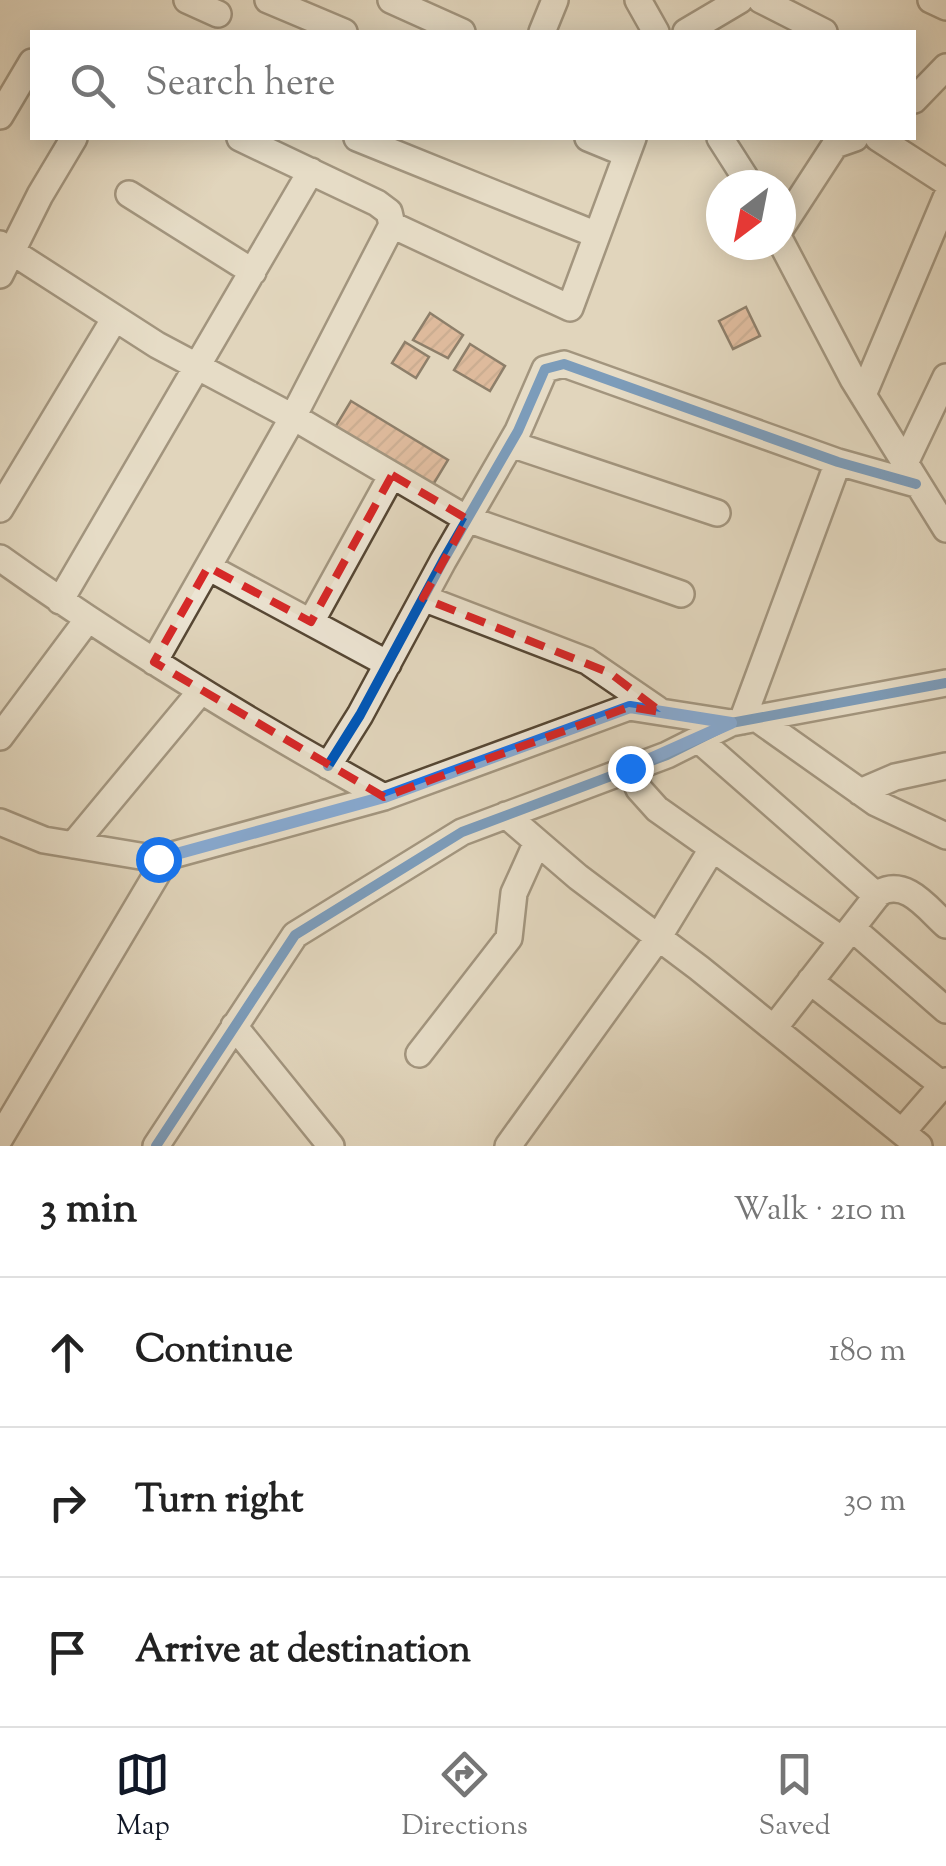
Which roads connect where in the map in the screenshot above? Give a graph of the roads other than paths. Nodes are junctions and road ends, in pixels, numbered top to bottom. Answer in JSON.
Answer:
{"nodes":[{"id":1,"x":186,"y":0,"type":"edge"},
{"id":2,"x":268,"y":0,"type":"edge"},
{"id":3,"x":391,"y":0,"type":"edge"},
{"id":4,"x":555,"y":0,"type":"edge"},
{"id":5,"x":638,"y":0,"type":"edge"},
{"id":6,"x":740,"y":0,"type":"edge"},
{"id":7,"x":761,"y":0,"type":"edge"},
{"id":8,"x":930,"y":0,"type":"edge"},
{"id":9,"x":946,"y":7,"type":"edge"},
{"id":10,"x":218,"y":15,"type":"edge"},
{"id":11,"x":339,"y":30,"type":"edge"},
{"id":12,"x":458,"y":30,"type":"edge"},
{"id":13,"x":543,"y":30,"type":"edge"},
{"id":14,"x":655,"y":30,"type":"edge"},
{"id":15,"x":689,"y":30,"type":"edge"},
{"id":16,"x":820,"y":30,"type":"edge"},
{"id":17,"x":30,"y":65,"type":"edge"},
{"id":18,"x":946,"y":67,"type":"edge"},
{"id":19,"x":918,"y":88,"type":"edge"},
{"id":20,"x":0,"y":116,"type":"edge"},
{"id":21,"x":73,"y":140,"type":"edge"},
{"id":22,"x":244,"y":140,"type":"edge"},
{"id":23,"x":362,"y":140,"type":"edge"},
{"id":24,"x":598,"y":140,"type":"edge"},
{"id":25,"x":721,"y":140,"type":"edge"},
{"id":26,"x":849,"y":140,"type":"edge"},
{"id":27,"x":881,"y":140,"type":"edge"},
{"id":28,"x":630,"y":146,"type":"edge"},
{"id":29,"x":740,"y":170,"type":"edge"},
{"id":30,"x":310,"y":171,"type":"junction"},
{"id":31,"x":946,"y":182,"type":"edge"},
{"id":32,"x":129,"y":194,"type":"dead end"},
{"id":33,"x":946,"y":198,"type":"edge"},
{"id":34,"x":796,"y":205,"type":"edge"},
{"id":35,"x":392,"y":225,"type":"junction"},
{"id":36,"x":597,"y":235,"type":"junction"},
{"id":37,"x":4,"y":257,"type":"edge"},
{"id":38,"x":791,"y":260,"type":"edge"},
{"id":39,"x":253,"y":272,"type":"junction"},
{"id":40,"x":115,"y":318,"type":"junction"},
{"id":41,"x":199,"y":367,"type":"junction"},
{"id":42,"x":946,"y":377,"type":"edge"},
{"id":43,"x":862,"y":395,"type":"junction"},
{"id":44,"x":939,"y":408,"type":"edge"},
{"id":45,"x":293,"y":417,"type":"junction"},
{"id":46,"x":510,"y":444,"type":"junction"},
{"id":47,"x":838,"y":462,"type":"junction"},
{"id":48,"x":910,"y":473,"type":"junction"},
{"id":49,"x":392,"y":475,"type":"junction"},
{"id":50,"x":0,"y":509,"type":"edge"},
{"id":51,"x":717,"y":513,"type":"dead end"},
{"id":52,"x":467,"y":519,"type":"junction"},
{"id":53,"x":946,"y":529,"type":"edge"},
{"id":54,"x":0,"y":558,"type":"edge"},
{"id":55,"x":208,"y":566,"type":"junction"},
{"id":56,"x":680,"y":594,"type":"dead end"},
{"id":57,"x":423,"y":598,"type":"junction"},
{"id":58,"x":60,"y":600,"type":"junction"},
{"id":59,"x":88,"y":619,"type":"junction"},
{"id":60,"x":310,"y":622,"type":"junction"},
{"id":61,"x":154,"y":662,"type":"junction"},
{"id":62,"x":388,"y":664,"type":"junction"},
{"id":63,"x":946,"y":683,"type":"edge"},
{"id":64,"x":201,"y":691,"type":"junction"},
{"id":65,"x":661,"y":712,"type":"junction"},
{"id":66,"x":743,"y":721,"type":"junction"},
{"id":67,"x":0,"y":738,"type":"edge"},
{"id":68,"x":698,"y":739,"type":"junction"},
{"id":69,"x":328,"y":766,"type":"junction"},
{"id":70,"x":946,"y":766,"type":"edge"},
{"id":71,"x":630,"y":768,"type":"junction"},
{"id":72,"x":860,"y":792,"type":"junction"},
{"id":73,"x":384,"y":797,"type":"junction"},
{"id":74,"x":506,"y":815,"type":"junction"},
{"id":75,"x":0,"y":822,"type":"edge"},
{"id":76,"x":946,"y":836,"type":"edge"},
{"id":77,"x":538,"y":842,"type":"junction"},
{"id":78,"x":73,"y":845,"type":"junction"},
{"id":79,"x":712,"y":848,"type":"junction"},
{"id":80,"x":166,"y":857,"type":"junction"},
{"id":81,"x":876,"y":896,"type":"junction"},
{"id":82,"x":946,"y":925,"type":"edge"},
{"id":83,"x":847,"y":934,"type":"junction"},
{"id":84,"x":658,"y":938,"type":"junction"},
{"id":85,"x":810,"y":981,"type":"junction"},
{"id":86,"x":946,"y":1010,"type":"edge"},
{"id":87,"x":234,"y":1026,"type":"junction"},
{"id":88,"x":774,"y":1028,"type":"junction"},
{"id":89,"x":419,"y":1054,"type":"dead end"},
{"id":90,"x":945,"y":1085,"type":"edge"},
{"id":91,"x":0,"y":1138,"type":"edge"},
{"id":92,"x":911,"y":1139,"type":"edge"},
{"id":93,"x":13,"y":1146,"type":"edge"},
{"id":94,"x":156,"y":1146,"type":"edge"},
{"id":95,"x":331,"y":1146,"type":"edge"},
{"id":96,"x":508,"y":1146,"type":"edge"}],
"edges":[{"from":1,"to":10,"type":"street"},
{"from":2,"to":11,"type":"street"},
{"from":3,"to":12,"type":"street"},
{"from":4,"to":13,"type":"street"},
{"from":5,"to":14,"type":"street"},
{"from":6,"to":15,"type":"street"},
{"from":7,"to":16,"type":"street"},
{"from":8,"to":9,"type":"street"},
{"from":17,"to":20,"type":"street"},
{"from":18,"to":19,"type":"street"},
{"from":21,"to":37,"type":"street"},
{"from":22,"to":30,"type":"street"},
{"from":23,"to":36,"type":"street"},
{"from":24,"to":28,"type":"street"},
{"from":25,"to":29,"type":"street"},
{"from":26,"to":34,"type":"street"},
{"from":27,"to":31,"type":"street"},
{"from":28,"to":36,"type":"street"},
{"from":30,"to":35,"type":"street"},
{"from":30,"to":39,"type":"street"},
{"from":32,"to":39,"type":"street"},
{"from":33,"to":43,"type":"street"},
{"from":35,"to":36,"type":"street"},
{"from":35,"to":45,"type":"street"},
{"from":37,"to":40,"type":"street"},
{"from":38,"to":43,"type":"street"},
{"from":39,"to":41,"type":"street"},
{"from":40,"to":41,"type":"street"},
{"from":40,"to":50,"type":"street"},
{"from":41,"to":45,"type":"street"},
{"from":41,"to":58,"type":"street"},
{"from":42,"to":44,"type":"street"},
{"from":43,"to":48,"type":"street"},
{"from":44,"to":48,"type":"street"},
{"from":45,"to":49,"type":"street"},
{"from":45,"to":55,"type":"street"},
{"from":46,"to":47,"type":"street"},
{"from":46,"to":51,"type":"street"},
{"from":46,"to":52,"type":"street"},
{"from":47,"to":48,"type":"street"},
{"from":47,"to":66,"type":"street"},
{"from":48,"to":53,"type":"street"},
{"from":49,"to":52,"type":"street"},
{"from":49,"to":60,"type":"street"},
{"from":52,"to":56,"type":"street"},
{"from":52,"to":57,"type":"street"},
{"from":54,"to":58,"type":"street"},
{"from":55,"to":60,"type":"street"},
{"from":55,"to":61,"type":"street"},
{"from":57,"to":62,"type":"street"},
{"from":57,"to":65,"type":"street"},
{"from":58,"to":59,"type":"street"},
{"from":59,"to":61,"type":"street"},
{"from":59,"to":67,"type":"street"},
{"from":60,"to":62,"type":"street"},
{"from":61,"to":64,"type":"street"},
{"from":62,"to":69,"type":"street"},
{"from":63,"to":66,"type":"street"},
{"from":64,"to":69,"type":"street"},
{"from":64,"to":78,"type":"street"},
{"from":65,"to":66,"type":"street"},
{"from":65,"to":73,"type":"street"},
{"from":66,"to":68,"type":"street"},
{"from":66,"to":72,"type":"street"},
{"from":68,"to":71,"type":"street"},
{"from":68,"to":81,"type":"street"},
{"from":69,"to":73,"type":"street"},
{"from":70,"to":72,"type":"street"},
{"from":71,"to":74,"type":"street"},
{"from":71,"to":79,"type":"street"},
{"from":72,"to":76,"type":"street"},
{"from":73,"to":80,"type":"street"},
{"from":74,"to":77,"type":"street"},
{"from":74,"to":87,"type":"street"},
{"from":75,"to":78,"type":"street"},
{"from":77,"to":84,"type":"street"},
{"from":77,"to":89,"type":"street"},
{"from":78,"to":80,"type":"street"},
{"from":79,"to":83,"type":"street"},
{"from":79,"to":84,"type":"street"},
{"from":80,"to":91,"type":"street"},
{"from":81,"to":82,"type":"street"},
{"from":81,"to":83,"type":"street"},
{"from":83,"to":85,"type":"street"},
{"from":83,"to":86,"type":"street"},
{"from":84,"to":88,"type":"street"},
{"from":84,"to":96,"type":"street"},
{"from":85,"to":88,"type":"street"},
{"from":85,"to":90,"type":"street"},
{"from":87,"to":94,"type":"street"},
{"from":87,"to":95,"type":"street"},
{"from":88,"to":92,"type":"street"},
{"from":90,"to":92,"type":"street"},
{"from":91,"to":93,"type":"street"}]}
